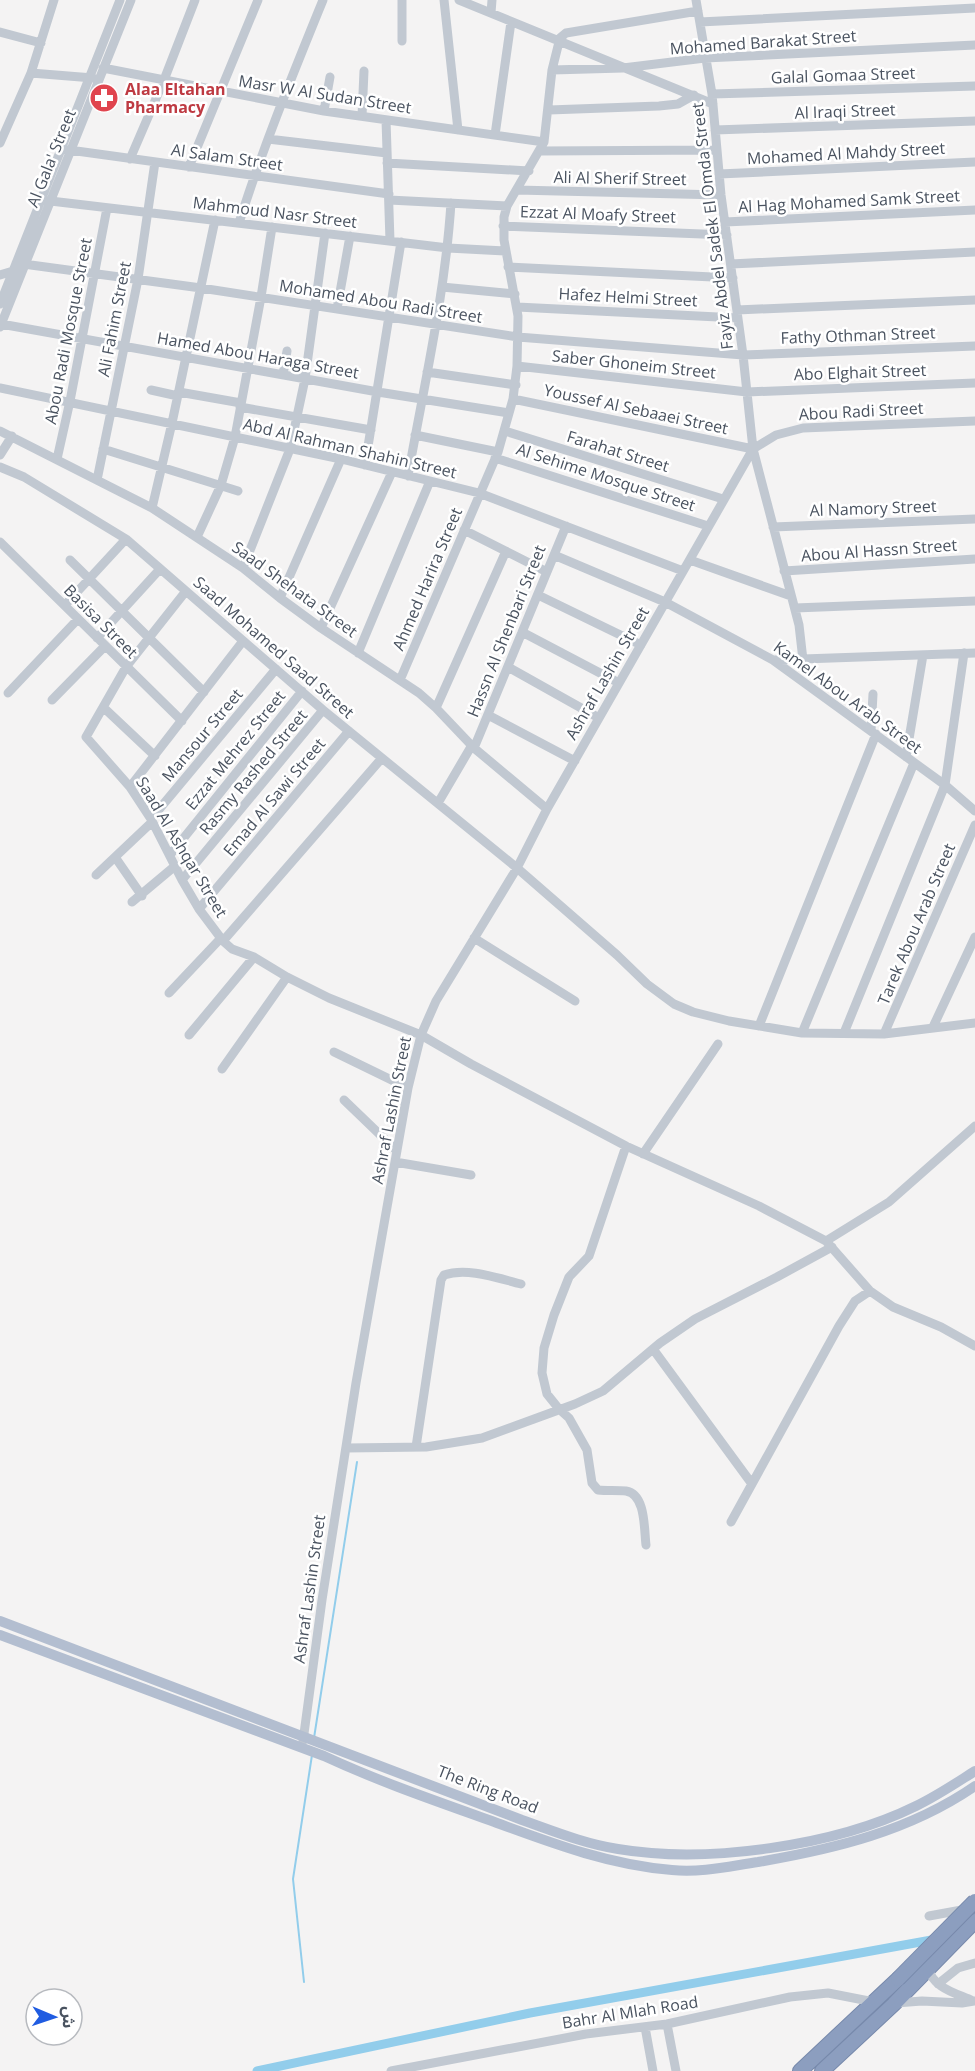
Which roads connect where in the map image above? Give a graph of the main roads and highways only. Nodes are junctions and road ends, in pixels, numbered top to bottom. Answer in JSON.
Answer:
{"nodes":[{"id":1,"x":0,"y":1620,"type":"edge"},
{"id":2,"x":0,"y":1635,"type":"edge"},
{"id":3,"x":975,"y":1771,"type":"edge"},
{"id":4,"x":975,"y":1786,"type":"edge"},
{"id":5,"x":825,"y":1837,"type":"junction"},
{"id":6,"x":826,"y":1850,"type":"junction"},
{"id":7,"x":975,"y":1901,"type":"edge"},
{"id":8,"x":975,"y":1921,"type":"edge"},
{"id":9,"x":800,"y":2071,"type":"edge"},
{"id":10,"x":822,"y":2071,"type":"edge"}],
"edges":[{"from":1,"to":5,"type":"main road","name":"The Ring Road"},
{"from":2,"to":6,"type":"main road","name":"The Ring Road"},
{"from":3,"to":5,"type":"main road","name":"The Ring Road"},
{"from":4,"to":6,"type":"main road","name":"The Ring Road"},
{"from":5,"to":6,"type":"main road"},
{"from":7,"to":9,"type":"highway","bridge":true},
{"from":8,"to":10,"type":"highway"}]}
